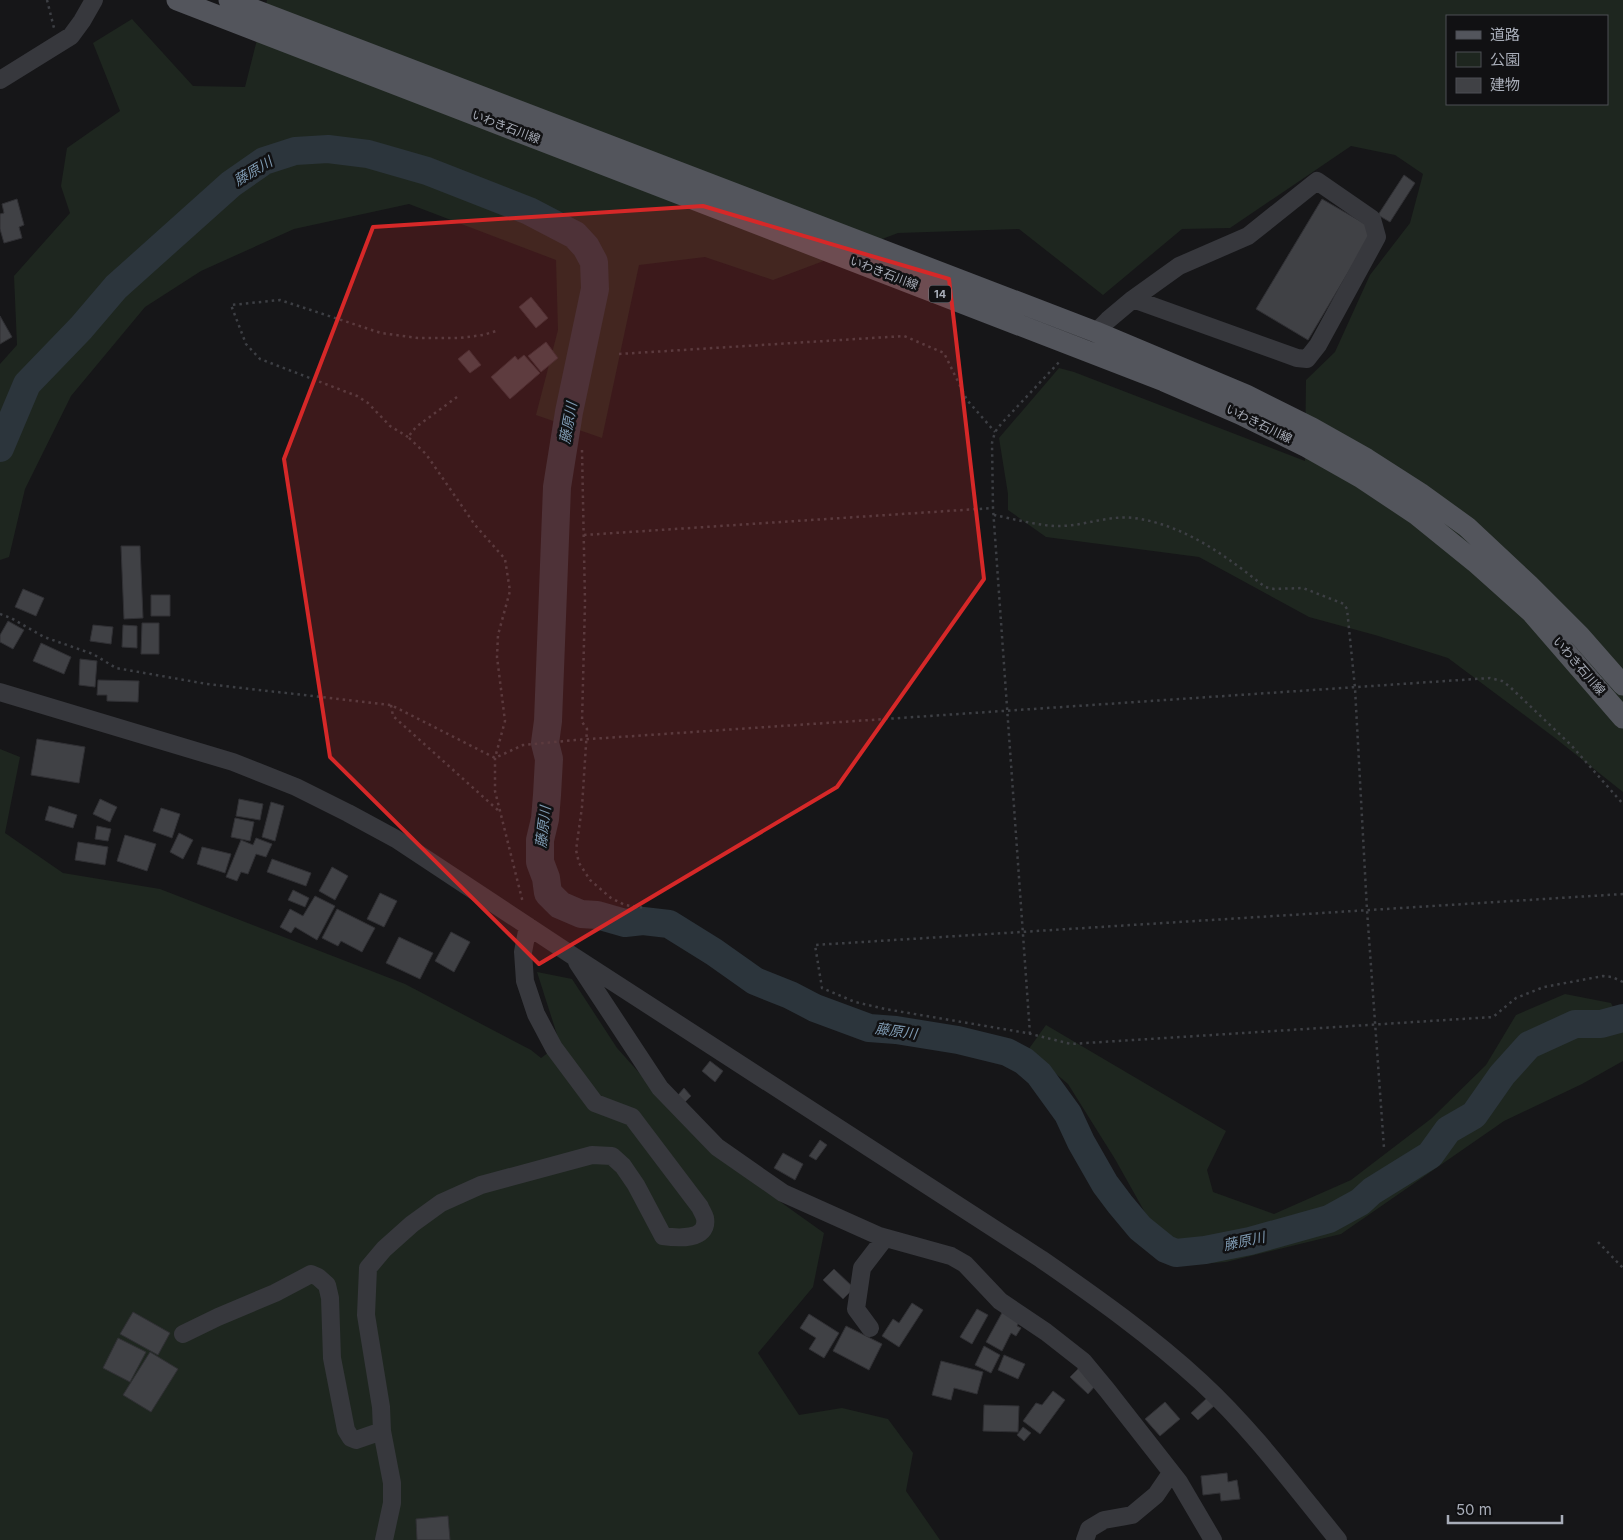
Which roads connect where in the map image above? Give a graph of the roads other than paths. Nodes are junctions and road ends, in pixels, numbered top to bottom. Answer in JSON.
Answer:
{"nodes":[{"id":1,"x":94,"y":0,"type":"edge"},
{"id":2,"x":177,"y":0,"type":"edge"},
{"id":3,"x":230,"y":0,"type":"edge"},
{"id":4,"x":0,"y":80,"type":"edge"},
{"id":5,"x":1133,"y":299,"type":"junction"},
{"id":6,"x":1096,"y":332,"type":"junction"},
{"id":7,"x":1623,"y":685,"type":"edge"},
{"id":8,"x":0,"y":692,"type":"edge"},
{"id":9,"x":1623,"y":718,"type":"edge"},
{"id":10,"x":528,"y":926,"type":"junction"},
{"id":11,"x":573,"y":956,"type":"junction"},
{"id":12,"x":885,"y":1238,"type":"junction"},
{"id":13,"x":870,"y":1328,"type":"dead end"},
{"id":14,"x":183,"y":1334,"type":"dead end"},
{"id":15,"x":382,"y":1431,"type":"junction"},
{"id":16,"x":1171,"y":1473,"type":"junction"},
{"id":17,"x":384,"y":1540,"type":"edge"},
{"id":18,"x":1085,"y":1540,"type":"edge"},
{"id":19,"x":1213,"y":1540,"type":"edge"},
{"id":20,"x":1338,"y":1540,"type":"edge"}],
"edges":[{"from":1,"to":4,"type":"street"},
{"from":2,"to":9,"type":"main road","name":"いわき石川線","number":"14"},
{"from":3,"to":6,"type":"main road","name":"いわき石川線","number":"14"},
{"from":5,"to":5,"type":"street"},
{"from":5,"to":6,"type":"street"},
{"from":6,"to":7,"type":"main road","name":"いわき石川線","number":"14"},
{"from":8,"to":10,"type":"street"},
{"from":10,"to":11,"type":"street"},
{"from":10,"to":15,"type":"street"},
{"from":11,"to":12,"type":"street"},
{"from":11,"to":20,"type":"street"},
{"from":12,"to":13,"type":"street"},
{"from":12,"to":16,"type":"street"},
{"from":14,"to":15,"type":"street"},
{"from":15,"to":17,"type":"street"},
{"from":16,"to":18,"type":"street"},
{"from":16,"to":19,"type":"street"}]}
